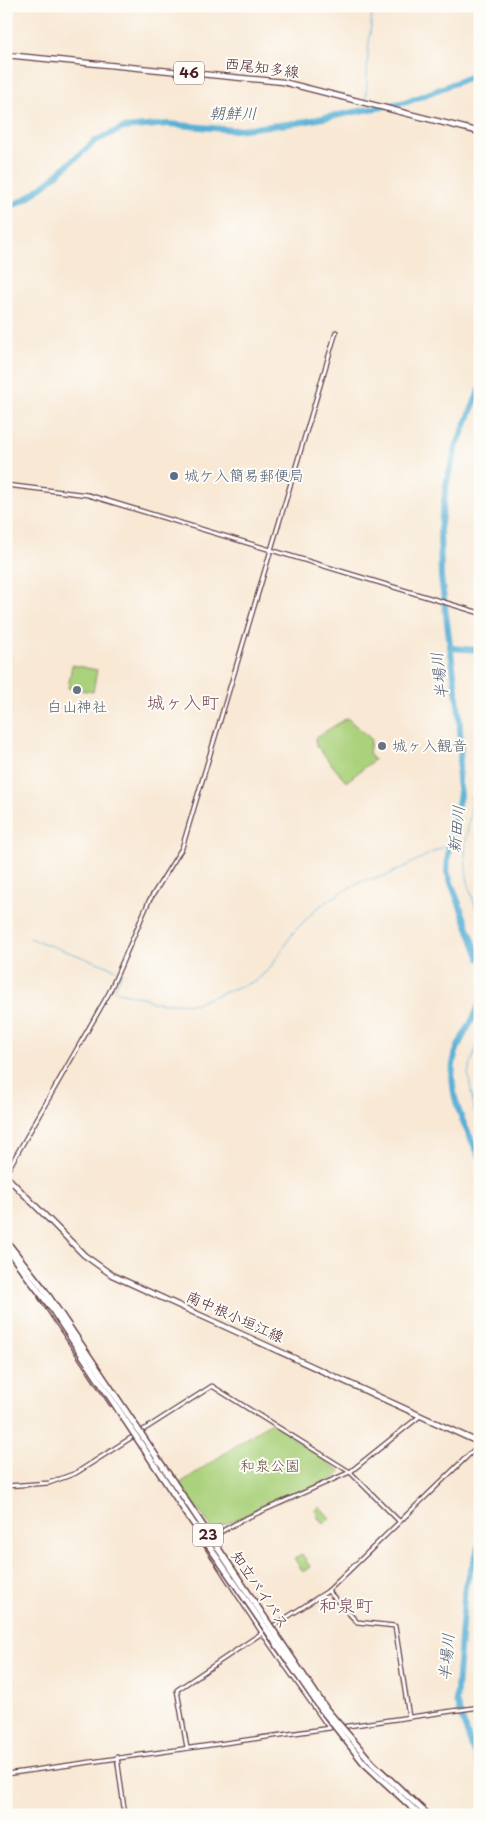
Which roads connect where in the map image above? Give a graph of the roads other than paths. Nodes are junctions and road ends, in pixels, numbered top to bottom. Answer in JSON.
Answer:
{"nodes":[{"id":1,"x":6,"y":55,"type":"edge"},
{"id":2,"x":480,"y":132,"type":"edge"},
{"id":3,"x":336,"y":332,"type":"dead end"},
{"id":4,"x":6,"y":485,"type":"edge"},
{"id":5,"x":272,"y":550,"type":"junction"},
{"id":6,"x":480,"y":613,"type":"edge"},
{"id":7,"x":6,"y":1174,"type":"edge"},
{"id":8,"x":6,"y":1241,"type":"edge"},
{"id":9,"x":6,"y":1248,"type":"edge"},
{"id":10,"x":6,"y":1253,"type":"edge"},
{"id":11,"x":420,"y":1416,"type":"junction"},
{"id":12,"x":133,"y":1436,"type":"junction"},
{"id":13,"x":480,"y":1444,"type":"edge"},
{"id":14,"x":350,"y":1472,"type":"junction"},
{"id":15,"x":6,"y":1486,"type":"edge"},
{"id":16,"x":398,"y":1521,"type":"junction"},
{"id":17,"x":204,"y":1543,"type":"junction"},
{"id":18,"x":328,"y":1591,"type":"junction"},
{"id":19,"x":262,"y":1633,"type":"junction"},
{"id":20,"x":480,"y":1708,"type":"edge"},
{"id":21,"x":409,"y":1717,"type":"junction"},
{"id":22,"x":329,"y":1728,"type":"junction"},
{"id":23,"x":187,"y":1748,"type":"junction"},
{"id":24,"x":117,"y":1757,"type":"junction"},
{"id":25,"x":6,"y":1774,"type":"edge"},
{"id":26,"x":125,"y":1815,"type":"edge"},
{"id":27,"x":420,"y":1815,"type":"edge"},
{"id":28,"x":428,"y":1815,"type":"edge"}],
"edges":[{"from":1,"to":2,"type":"main road","name":"西尾知多線","number":"46"},
{"from":3,"to":5,"type":"street"},
{"from":4,"to":5,"type":"street"},
{"from":5,"to":6,"type":"street"},
{"from":5,"to":7,"type":"street"},
{"from":7,"to":11,"type":"main road","name":"南中根小垣江線"},
{"from":8,"to":28,"type":"highway","name":"知立バイパス","number":"23","bridge":true},
{"from":9,"to":27,"type":"highway","name":"知立バイパス","number":"23","bridge":true},
{"from":10,"to":12,"type":"street"},
{"from":11,"to":13,"type":"main road","name":"南中根小垣江線"},
{"from":11,"to":14,"type":"street"},
{"from":12,"to":14,"type":"street"},
{"from":12,"to":15,"type":"street"},
{"from":12,"to":17,"type":"street"},
{"from":13,"to":16,"type":"street"},
{"from":14,"to":16,"type":"street"},
{"from":14,"to":17,"type":"street"},
{"from":16,"to":18,"type":"street"},
{"from":17,"to":19,"type":"street"},
{"from":18,"to":19,"type":"street"},
{"from":18,"to":21,"type":"street"},
{"from":19,"to":22,"type":"street"},
{"from":19,"to":23,"type":"street"},
{"from":20,"to":21,"type":"street"},
{"from":21,"to":22,"type":"street"},
{"from":22,"to":23,"type":"street"},
{"from":23,"to":24,"type":"street"},
{"from":24,"to":25,"type":"street"},
{"from":24,"to":26,"type":"street"}]}
